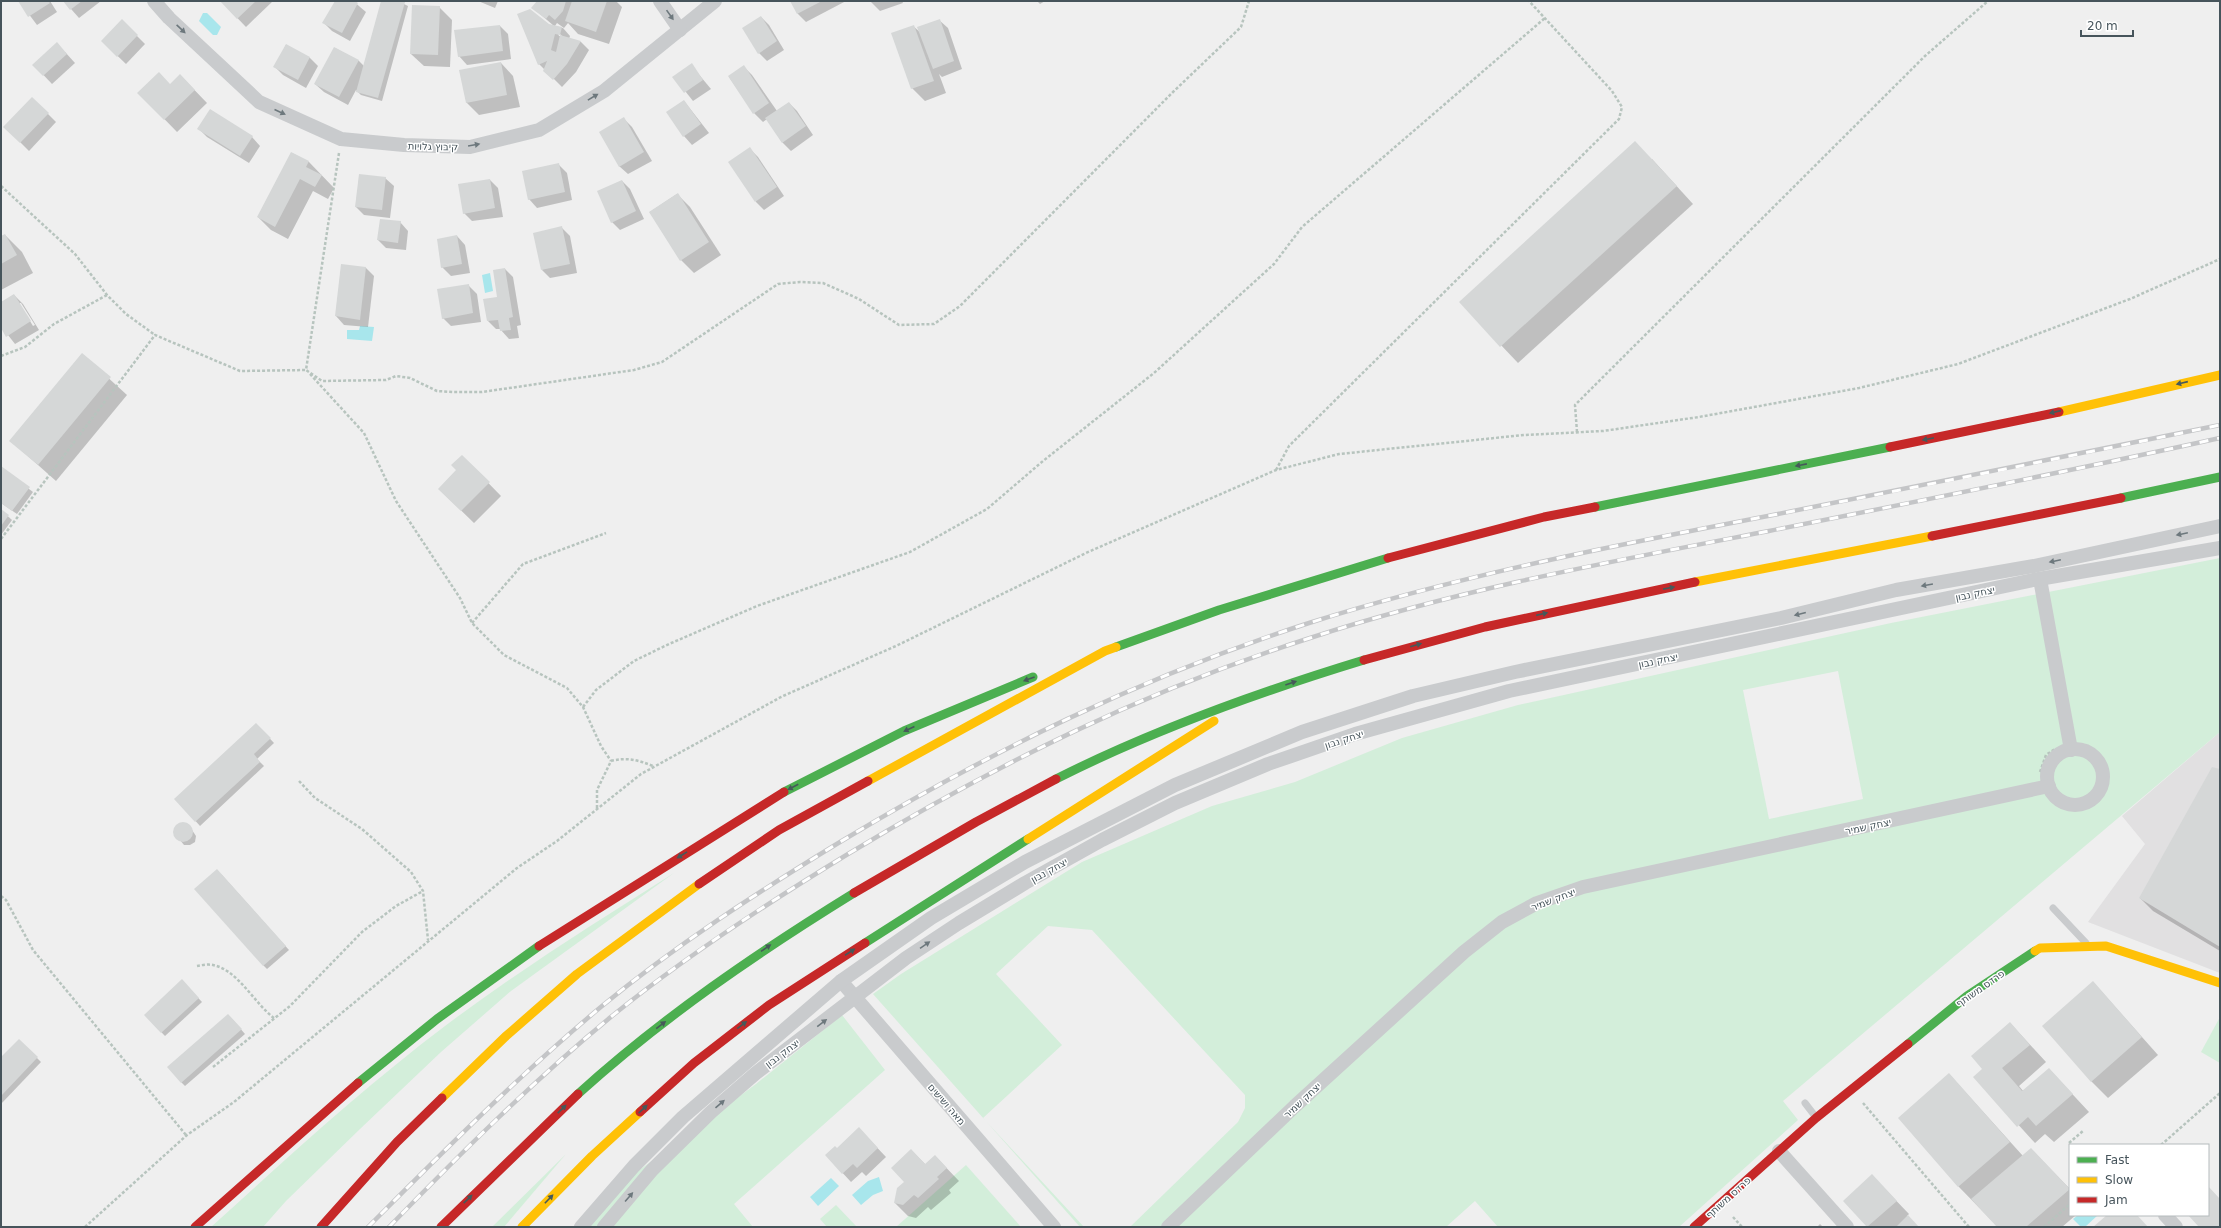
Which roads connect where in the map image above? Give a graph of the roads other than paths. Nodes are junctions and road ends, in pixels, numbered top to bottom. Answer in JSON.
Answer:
{"nodes":[{"id":1,"x":154,"y":1,"type":"edge"},
{"id":2,"x":660,"y":1,"type":"edge"},
{"id":3,"x":715,"y":1,"type":"edge"},
{"id":4,"x":680,"y":30,"type":"junction"},
{"id":5,"x":2220,"y":375,"type":"edge"},
{"id":6,"x":2220,"y":477,"type":"edge"},
{"id":7,"x":2220,"y":526,"type":"edge"},
{"id":8,"x":2220,"y":548,"type":"edge"},
{"id":9,"x":2040,"y":579,"type":"junction"},
{"id":10,"x":1105,"y":651,"type":"junction"},
{"id":11,"x":1254,"y":696,"type":"junction"},
{"id":12,"x":2071,"y":750,"type":"junction"},
{"id":13,"x":2049,"y":786,"type":"junction"},
{"id":14,"x":2053,"y":908,"type":"dead end"},
{"id":15,"x":2088,"y":946,"type":"junction"},
{"id":16,"x":840,"y":981,"type":"junction"},
{"id":17,"x":2220,"y":983,"type":"edge"},
{"id":18,"x":854,"y":998,"type":"junction"},
{"id":19,"x":1805,"y":1104,"type":"dead end"},
{"id":20,"x":1816,"y":1118,"type":"junction"},
{"id":21,"x":1779,"y":1151,"type":"junction"},
{"id":22,"x":2166,"y":1216,"type":"edge"},
{"id":23,"x":195,"y":1227,"type":"edge"},
{"id":24,"x":322,"y":1227,"type":"edge"},
{"id":25,"x":440,"y":1227,"type":"edge"},
{"id":26,"x":522,"y":1227,"type":"edge"},
{"id":27,"x":581,"y":1227,"type":"edge"},
{"id":28,"x":604,"y":1227,"type":"edge"},
{"id":29,"x":1054,"y":1227,"type":"edge"},
{"id":30,"x":1168,"y":1227,"type":"edge"},
{"id":31,"x":1694,"y":1227,"type":"edge"},
{"id":32,"x":1847,"y":1227,"type":"edge"},
{"id":33,"x":2176,"y":1227,"type":"edge"}],
"edges":[{"from":1,"to":4,"type":"street","name":"קיבוץ גלויות","one_way":true},
{"from":2,"to":4,"type":"street","one_way":true},
{"from":3,"to":4,"type":"street","name":"קיבוץ גלויות"},
{"from":5,"to":10,"type":"main road","one_way":true},
{"from":11,"to":6,"type":"main road","one_way":true},
{"from":7,"to":16,"type":"street","name":"יצחק נבון","one_way":true},
{"from":8,"to":9,"type":"street","name":"יצחק נבון"},
{"from":9,"to":12,"type":"street"},
{"from":18,"to":9,"type":"street","name":"יצחק נבון","one_way":true},
{"from":10,"to":23,"type":"main road","one_way":true},
{"from":10,"to":24,"type":"main road"},
{"from":25,"to":11,"type":"main road","one_way":true},
{"from":26,"to":11,"type":"main road","one_way":true},
{"from":12,"to":13,"type":"street"},
{"from":12,"to":13,"type":"street"},
{"from":13,"to":30,"type":"street","name":"יצחק שמיר"},
{"from":14,"to":15,"type":"lane"},
{"from":15,"to":17,"type":"main road","name":"פרדס משותף"},
{"from":15,"to":20,"type":"main road","name":"פרדס משותף"},
{"from":16,"to":18,"type":"street","name":"מאה ושישים"},
{"from":16,"to":27,"type":"street","name":"יצחק נבון"},
{"from":28,"to":18,"type":"street","name":"יצחק נבון","one_way":true},
{"from":18,"to":29,"type":"street","name":"מאה ושישים"},
{"from":19,"to":20,"type":"lane"},
{"from":20,"to":21,"type":"main road","name":"פרדס משותף"},
{"from":21,"to":31,"type":"main road","name":"פרדס משותף"},
{"from":21,"to":32,"type":"street"},
{"from":22,"to":33,"type":"street"}]}
